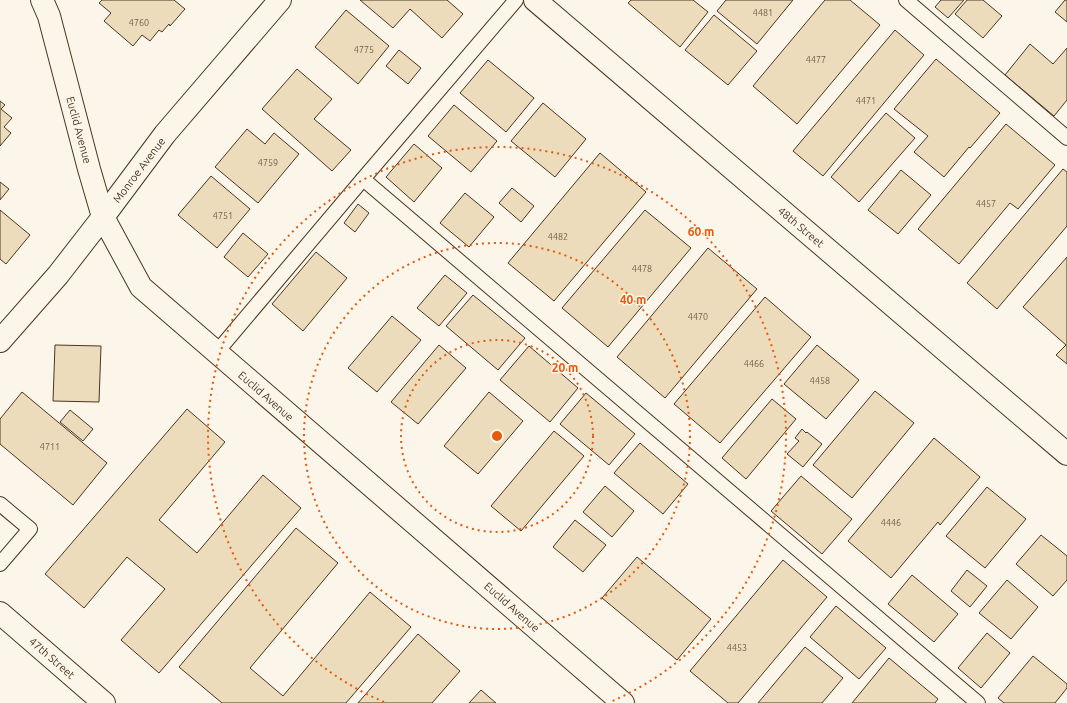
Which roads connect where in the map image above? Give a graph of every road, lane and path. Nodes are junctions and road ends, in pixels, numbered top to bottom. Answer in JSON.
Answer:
{"nodes":[{"id":1,"x":42,"y":0,"type":"edge"},
{"id":2,"x":280,"y":0,"type":"edge"},
{"id":3,"x":516,"y":0,"type":"edge"},
{"id":4,"x":535,"y":0,"type":"edge"},
{"id":5,"x":906,"y":0,"type":"edge"},
{"id":6,"x":1067,"y":138,"type":"edge"},
{"id":7,"x":362,"y":179,"type":"junction"},
{"id":8,"x":103,"y":217,"type":"junction"},
{"id":9,"x":0,"y":341,"type":"edge"},
{"id":10,"x":216,"y":353,"type":"junction"},
{"id":11,"x":1067,"y":454,"type":"edge"},
{"id":12,"x":0,"y":504,"type":"edge"},
{"id":13,"x":0,"y":564,"type":"edge"},
{"id":14,"x":0,"y":613,"type":"edge"},
{"id":15,"x":104,"y":703,"type":"edge"},
{"id":16,"x":623,"y":703,"type":"edge"},
{"id":17,"x":978,"y":703,"type":"edge"}],
"edges":[{"from":1,"to":8,"type":"street","name":"Euclid Avenue"},
{"from":2,"to":8,"type":"street","name":"Monroe Avenue"},
{"from":3,"to":7,"type":"lane"},
{"from":4,"to":11,"type":"street","name":"48th Street"},
{"from":5,"to":6,"type":"lane"},
{"from":7,"to":10,"type":"lane"},
{"from":7,"to":17,"type":"lane"},
{"from":8,"to":9,"type":"street","name":"Monroe Avenue"},
{"from":8,"to":10,"type":"street","name":"Euclid Avenue"},
{"from":10,"to":16,"type":"street","name":"Euclid Avenue"},
{"from":12,"to":13,"type":"lane"},
{"from":14,"to":15,"type":"street","name":"47th Street"}]}
